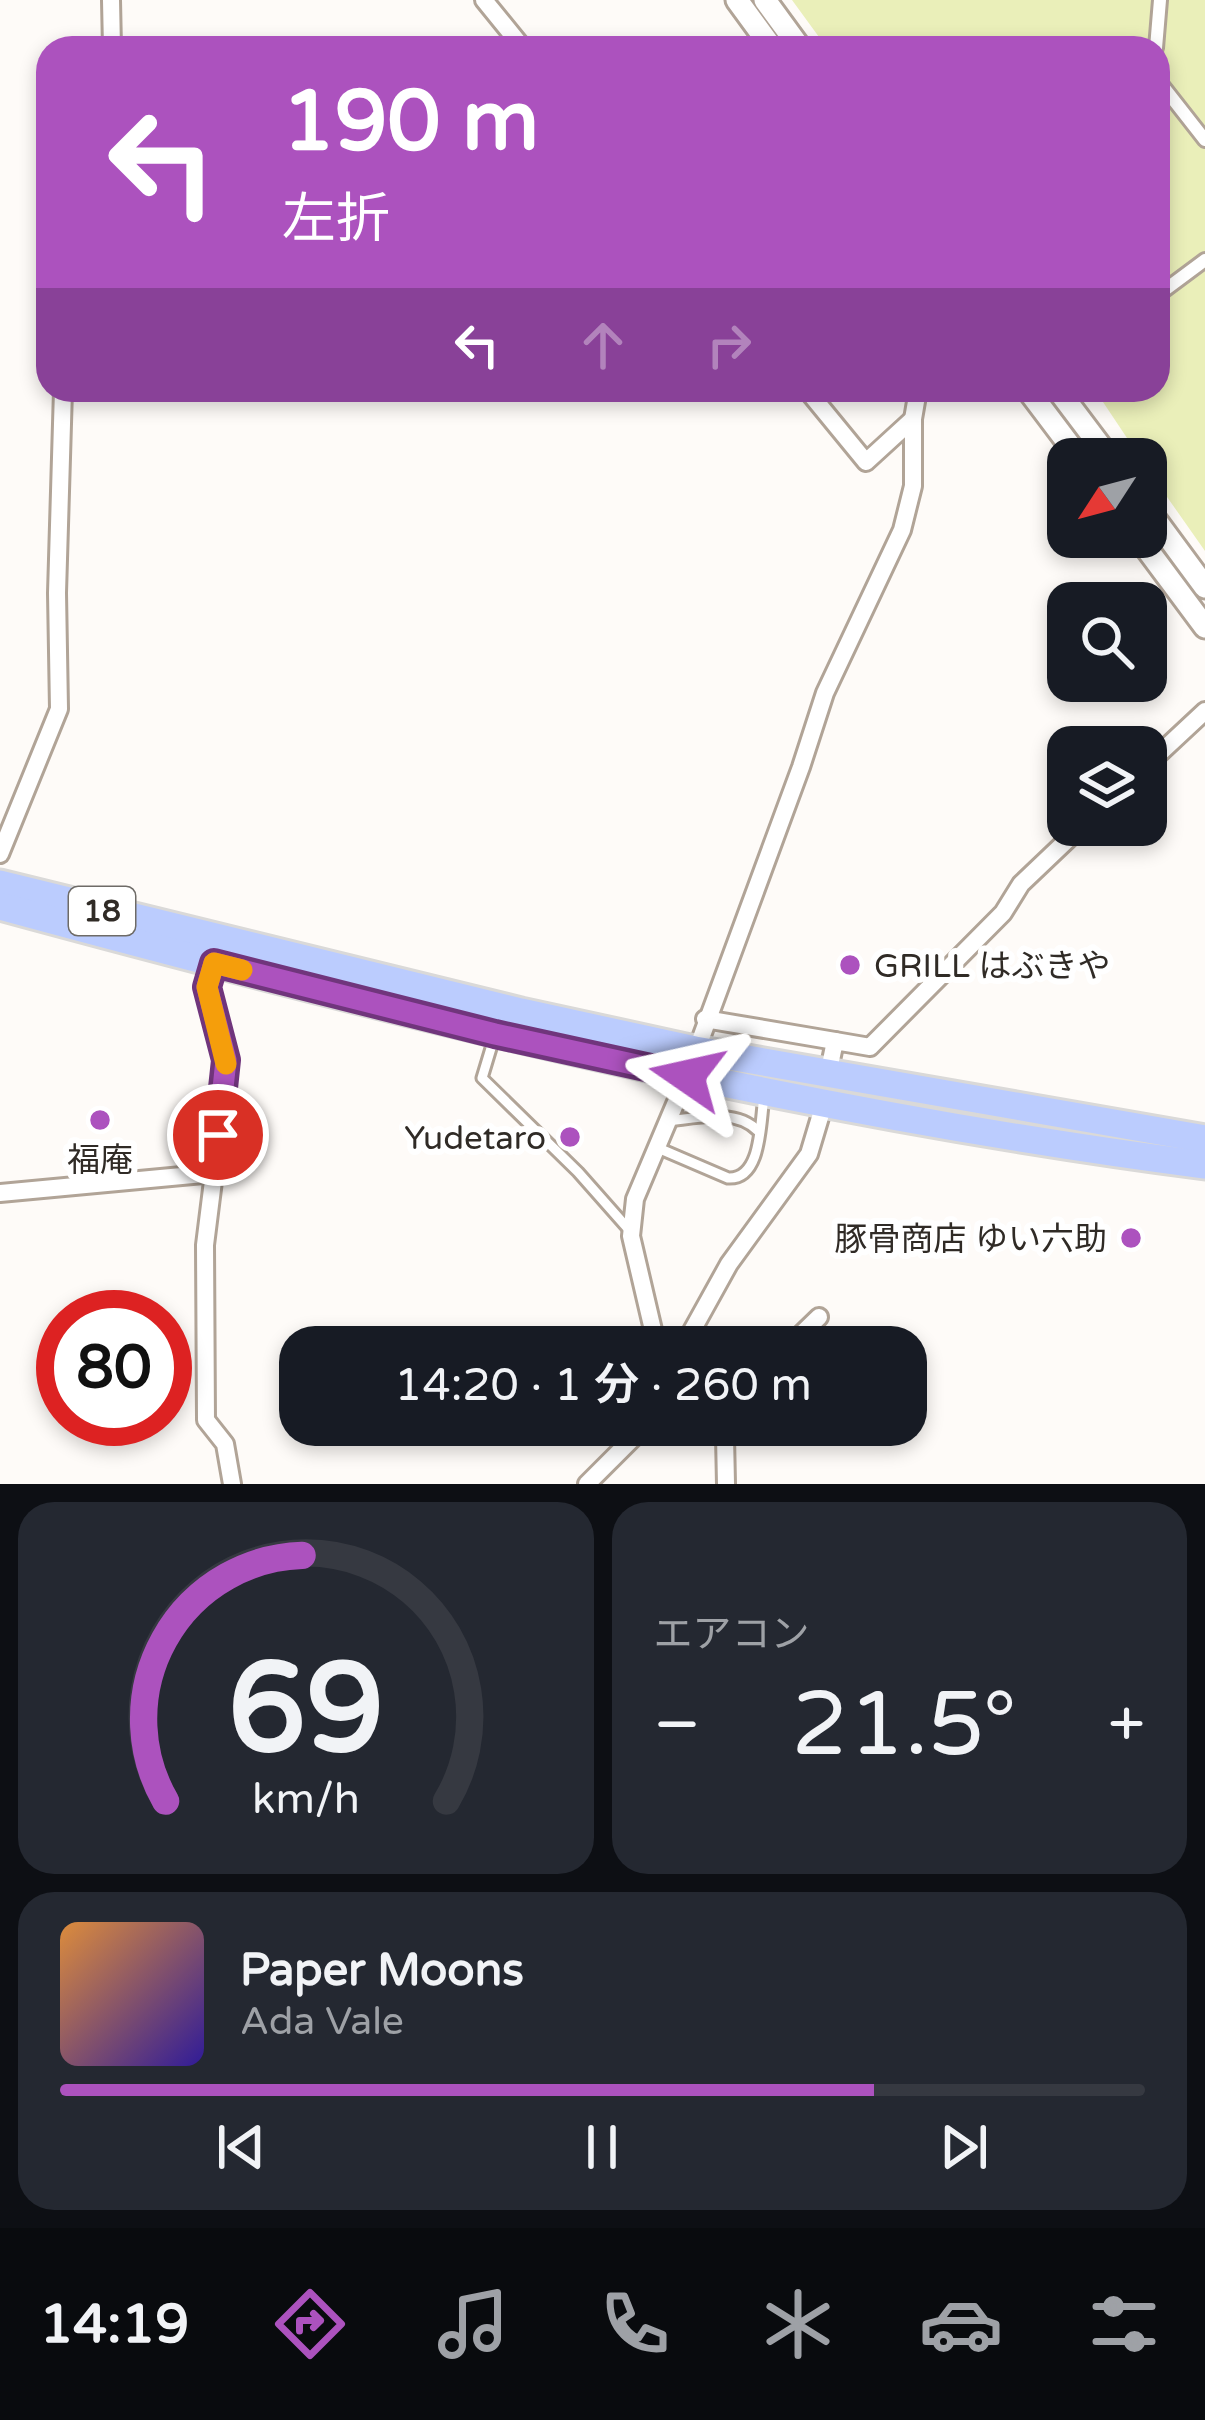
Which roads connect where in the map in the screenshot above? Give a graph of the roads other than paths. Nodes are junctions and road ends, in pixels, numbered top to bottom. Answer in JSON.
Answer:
{"nodes":[{"id":1,"x":111,"y":0,"type":"edge"},
{"id":2,"x":484,"y":0,"type":"edge"},
{"id":3,"x":737,"y":0,"type":"edge"},
{"id":4,"x":764,"y":0,"type":"edge"},
{"id":5,"x":1160,"y":0,"type":"edge"},
{"id":6,"x":112,"y":36,"type":"edge"},
{"id":7,"x":513,"y":36,"type":"edge"},
{"id":8,"x":763,"y":36,"type":"edge"},
{"id":9,"x":791,"y":36,"type":"edge"},
{"id":10,"x":1157,"y":36,"type":"edge"},
{"id":11,"x":1170,"y":95,"type":"edge"},
{"id":12,"x":1205,"y":140,"type":"edge"},
{"id":13,"x":1205,"y":260,"type":"edge"},
{"id":14,"x":1170,"y":286,"type":"edge"},
{"id":15,"x":64,"y":402,"type":"edge"},
{"id":16,"x":816,"y":402,"type":"edge"},
{"id":17,"x":916,"y":402,"type":"edge"},
{"id":18,"x":1037,"y":402,"type":"edge"},
{"id":19,"x":1067,"y":402,"type":"edge"},
{"id":20,"x":913,"y":419,"type":"junction"},
{"id":21,"x":1064,"y":438,"type":"edge"},
{"id":22,"x":1094,"y":438,"type":"edge"},
{"id":23,"x":1167,"y":535,"type":"edge"},
{"id":24,"x":1154,"y":558,"type":"edge"},
{"id":25,"x":1205,"y":587,"type":"edge"},
{"id":26,"x":1205,"y":627,"type":"edge"},
{"id":27,"x":1205,"y":711,"type":"edge"},
{"id":28,"x":1167,"y":746,"type":"edge"},
{"id":29,"x":1061,"y":846,"type":"edge"},
{"id":30,"x":0,"y":854,"type":"edge"},
{"id":31,"x":0,"y":884,"type":"edge"},
{"id":32,"x":0,"y":906,"type":"edge"},
{"id":33,"x":214,"y":963,"type":"junction"},
{"id":34,"x":705,"y":1019,"type":"junction"},
{"id":35,"x":495,"y":1034,"type":"junction"},
{"id":36,"x":835,"y":1041,"type":"junction"},
{"id":37,"x":691,"y":1062,"type":"junction"},
{"id":38,"x":829,"y":1075,"type":"junction"},
{"id":39,"x":765,"y":1092,"type":"junction"},
{"id":40,"x":824,"y":1104,"type":"junction"},
{"id":41,"x":668,"y":1120,"type":"junction"},
{"id":42,"x":758,"y":1131,"type":"junction"},
{"id":43,"x":1205,"y":1139,"type":"edge"},
{"id":44,"x":657,"y":1147,"type":"junction"},
{"id":45,"x":1205,"y":1165,"type":"edge"},
{"id":46,"x":214,"y":1173,"type":"junction"},
{"id":47,"x":0,"y":1193,"type":"edge"},
{"id":48,"x":631,"y":1232,"type":"junction"},
{"id":49,"x":819,"y":1317,"type":"dead end"},
{"id":50,"x":653,"y":1326,"type":"edge"},
{"id":51,"x":695,"y":1326,"type":"edge"},
{"id":52,"x":810,"y":1326,"type":"edge"},
{"id":53,"x":625,"y":1446,"type":"edge"},
{"id":54,"x":725,"y":1446,"type":"edge"},
{"id":55,"x":232,"y":1484,"type":"edge"},
{"id":56,"x":587,"y":1484,"type":"edge"},
{"id":57,"x":725,"y":1484,"type":"edge"}],
"edges":[{"from":1,"to":6,"type":"street"},
{"from":2,"to":7,"type":"street"},
{"from":3,"to":8,"type":"street"},
{"from":4,"to":9,"type":"street"},
{"from":5,"to":10,"type":"street"},
{"from":11,"to":12,"type":"street"},
{"from":13,"to":14,"type":"street"},
{"from":15,"to":30,"type":"street"},
{"from":16,"to":20,"type":"street"},
{"from":17,"to":20,"type":"street"},
{"from":18,"to":21,"type":"street"},
{"from":19,"to":22,"type":"street"},
{"from":20,"to":34,"type":"street"},
{"from":23,"to":25,"type":"street"},
{"from":24,"to":26,"type":"street"},
{"from":27,"to":28,"type":"street"},
{"from":29,"to":36,"type":"street"},
{"from":31,"to":37,"type":"highway","number":"18"},
{"from":32,"to":33,"type":"highway","number":"18"},
{"from":33,"to":35,"type":"highway","number":"18"},
{"from":33,"to":46,"type":"street"},
{"from":34,"to":36,"type":"street"},
{"from":34,"to":37,"type":"street"},
{"from":35,"to":37,"type":"highway","number":"18"},
{"from":35,"to":48,"type":"lane"},
{"from":36,"to":38,"type":"street"},
{"from":37,"to":38,"type":"highway","number":"18"},
{"from":37,"to":39,"type":"highway","number":"18"},
{"from":37,"to":41,"type":"street"},
{"from":38,"to":43,"type":"highway","number":"18"},
{"from":39,"to":40,"type":"highway","number":"18"},
{"from":39,"to":42,"type":"lane"},
{"from":40,"to":45,"type":"highway","number":"18"},
{"from":40,"to":51,"type":"street"},
{"from":41,"to":42,"type":"lane"},
{"from":41,"to":44,"type":"street"},
{"from":42,"to":44,"type":"lane"},
{"from":44,"to":48,"type":"street"},
{"from":46,"to":47,"type":"street"},
{"from":46,"to":55,"type":"street"},
{"from":48,"to":50,"type":"street"},
{"from":49,"to":52,"type":"street"},
{"from":53,"to":56,"type":"street"},
{"from":54,"to":57,"type":"street"}]}
